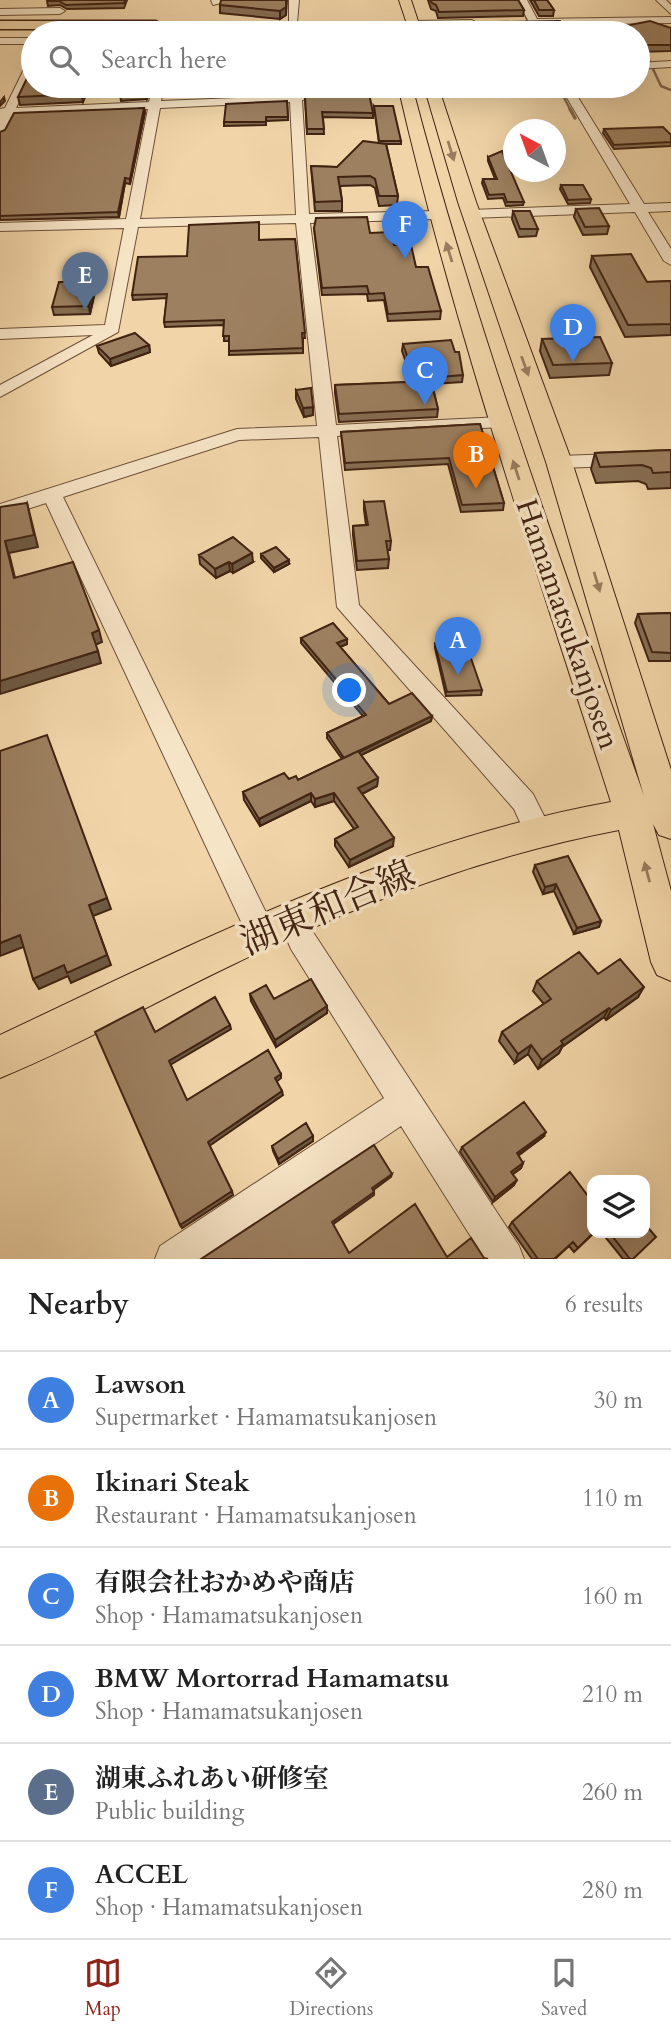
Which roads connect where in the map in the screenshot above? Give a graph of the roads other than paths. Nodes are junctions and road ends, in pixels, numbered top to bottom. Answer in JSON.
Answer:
{"nodes":[{"id":1,"x":66,"y":0,"type":"edge"},
{"id":2,"x":294,"y":0,"type":"edge"},
{"id":3,"x":405,"y":0,"type":"edge"},
{"id":4,"x":522,"y":0,"type":"edge"},
{"id":5,"x":661,"y":0,"type":"edge"},
{"id":6,"x":60,"y":11,"type":"junction"},
{"id":7,"x":671,"y":11,"type":"edge"},
{"id":8,"x":0,"y":12,"type":"edge"},
{"id":9,"x":49,"y":21,"type":"edge"},
{"id":10,"x":295,"y":21,"type":"dead end"},
{"id":11,"x":412,"y":21,"type":"edge"},
{"id":12,"x":534,"y":21,"type":"edge"},
{"id":13,"x":671,"y":22,"type":"edge"},
{"id":14,"x":650,"y":23,"type":"edge"},
{"id":15,"x":21,"y":29,"type":"edge"},
{"id":16,"x":0,"y":30,"type":"edge"},
{"id":17,"x":0,"y":41,"type":"edge"},
{"id":18,"x":21,"y":41,"type":"edge"},
{"id":19,"x":671,"y":64,"type":"edge"},
{"id":20,"x":650,"y":65,"type":"edge"},
{"id":21,"x":21,"y":82,"type":"edge"},
{"id":22,"x":154,"y":98,"type":"edge"},
{"id":23,"x":218,"y":98,"type":"edge"},
{"id":24,"x":295,"y":98,"type":"edge"},
{"id":25,"x":408,"y":98,"type":"edge"},
{"id":26,"x":435,"y":98,"type":"edge"},
{"id":27,"x":573,"y":98,"type":"edge"},
{"id":28,"x":153,"y":103,"type":"junction"},
{"id":29,"x":4,"y":112,"type":"edge"},
{"id":30,"x":0,"y":130,"type":"edge"},
{"id":31,"x":671,"y":207,"type":"edge"},
{"id":32,"x":639,"y":209,"type":"junction"},
{"id":33,"x":471,"y":214,"type":"junction"},
{"id":34,"x":438,"y":215,"type":"junction"},
{"id":35,"x":303,"y":219,"type":"junction"},
{"id":36,"x":131,"y":224,"type":"junction"},
{"id":37,"x":0,"y":228,"type":"edge"},
{"id":38,"x":671,"y":261,"type":"edge"},
{"id":39,"x":111,"y":330,"type":"junction"},
{"id":40,"x":0,"y":334,"type":"edge"},
{"id":41,"x":0,"y":392,"type":"edge"},
{"id":42,"x":502,"y":422,"type":"junction"},
{"id":43,"x":327,"y":431,"type":"junction"},
{"id":44,"x":671,"y":458,"type":"edge"},
{"id":45,"x":559,"y":462,"type":"junction"},
{"id":46,"x":52,"y":495,"type":"junction"},
{"id":47,"x":0,"y":511,"type":"edge"},
{"id":48,"x":660,"y":813,"type":"edge"},
{"id":49,"x":538,"y":832,"type":"junction"},
{"id":50,"x":276,"y":926,"type":"junction"},
{"id":51,"x":671,"y":962,"type":"edge"},
{"id":52,"x":0,"y":1057,"type":"edge"},
{"id":53,"x":406,"y":1103,"type":"junction"},
{"id":54,"x":173,"y":1259,"type":"edge"},
{"id":55,"x":506,"y":1259,"type":"edge"}],
"edges":[{"from":1,"to":6,"type":"street"},
{"from":2,"to":10,"type":"street"},
{"from":3,"to":11,"type":"main road"},
{"from":4,"to":12,"type":"street"},
{"from":5,"to":7,"type":"street"},
{"from":6,"to":8,"type":"street"},
{"from":6,"to":9,"type":"street"},
{"from":13,"to":14,"type":"street"},
{"from":15,"to":16,"type":"highway"},
{"from":17,"to":18,"type":"street"},
{"from":19,"to":20,"type":"street"},
{"from":21,"to":29,"type":"street"},
{"from":22,"to":28,"type":"street"},
{"from":23,"to":28,"type":"street"},
{"from":24,"to":35,"type":"street"},
{"from":25,"to":34,"type":"main road","name":"Hamamatsukanjosen"},
{"from":26,"to":33,"type":"main road","name":"Hamamatsukanjosen","one_way":true},
{"from":27,"to":32,"type":"street"},
{"from":28,"to":29,"type":"street"},
{"from":28,"to":36,"type":"street"},
{"from":29,"to":30,"type":"street"},
{"from":31,"to":32,"type":"street"},
{"from":32,"to":33,"type":"street"},
{"from":32,"to":38,"type":"street"},
{"from":33,"to":45,"type":"main road","name":"Hamamatsukanjosen","one_way":true},
{"from":34,"to":35,"type":"street"},
{"from":42,"to":34,"type":"main road","name":"Hamamatsukanjosen","one_way":true},
{"from":35,"to":36,"type":"street"},
{"from":35,"to":43,"type":"street"},
{"from":36,"to":37,"type":"street"},
{"from":36,"to":39,"type":"street"},
{"from":39,"to":40,"type":"street"},
{"from":39,"to":41,"type":"street"},
{"from":42,"to":43,"type":"street"},
{"from":48,"to":42,"type":"main road","name":"Hamamatsukanjosen","one_way":true},
{"from":43,"to":46,"type":"street"},
{"from":43,"to":49,"type":"street"},
{"from":44,"to":45,"type":"street"},
{"from":45,"to":48,"type":"main road","name":"Hamamatsukanjosen","one_way":true},
{"from":46,"to":47,"type":"street"},
{"from":46,"to":50,"type":"street"},
{"from":48,"to":49,"type":"main road","name":"湖東和合線"},
{"from":51,"to":48,"type":"main road","name":"Hamamatsukanjosen","one_way":true},
{"from":49,"to":50,"type":"main road","name":"湖東和合線"},
{"from":50,"to":52,"type":"main road","name":"湖東和合線"},
{"from":50,"to":53,"type":"street"},
{"from":53,"to":54,"type":"street"},
{"from":53,"to":55,"type":"street"}]}
